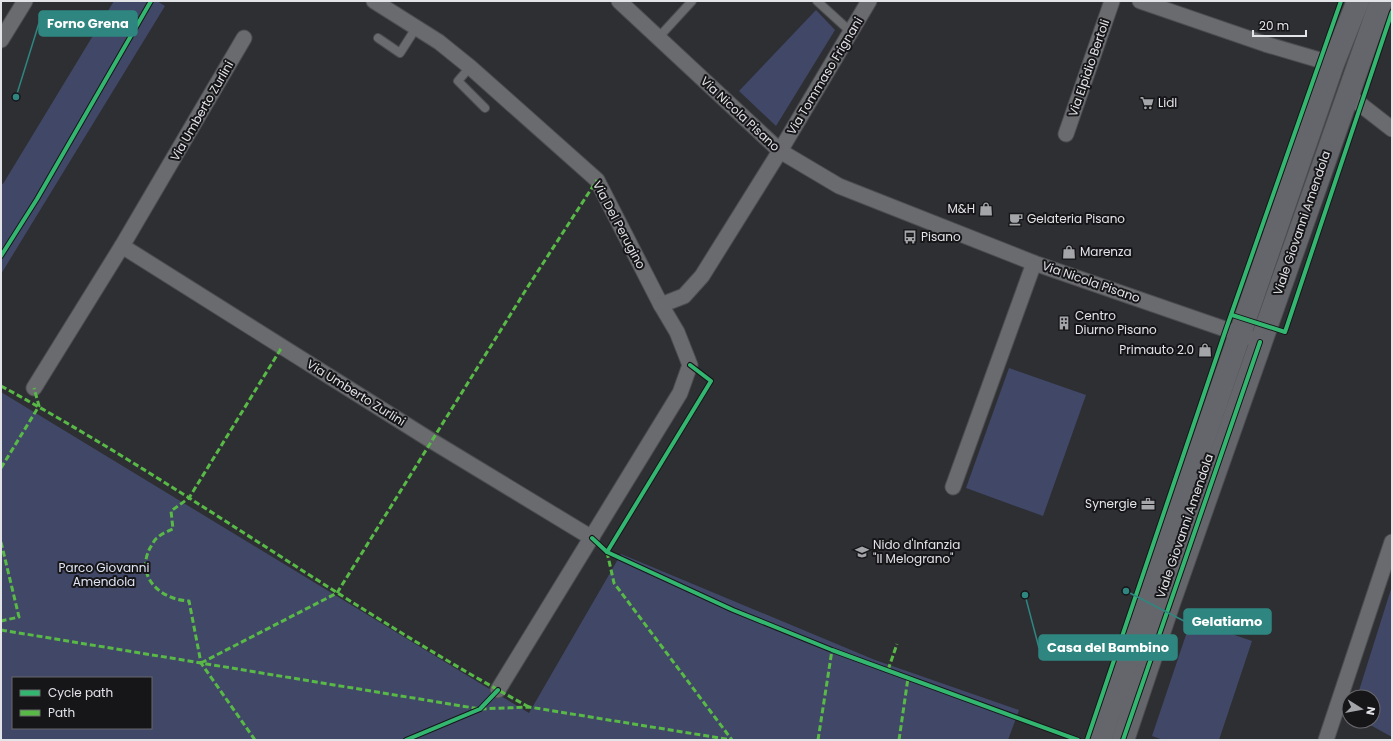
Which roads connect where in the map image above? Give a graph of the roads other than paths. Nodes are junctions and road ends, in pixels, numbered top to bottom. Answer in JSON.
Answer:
{"nodes":[{"id":1,"x":25,"y":1,"type":"edge"},
{"id":2,"x":374,"y":1,"type":"edge"},
{"id":3,"x":619,"y":1,"type":"edge"},
{"id":4,"x":692,"y":1,"type":"edge"},
{"id":5,"x":817,"y":1,"type":"edge"},
{"id":6,"x":869,"y":1,"type":"edge"},
{"id":7,"x":1112,"y":1,"type":"edge"},
{"id":8,"x":1140,"y":1,"type":"edge"},
{"id":9,"x":1358,"y":1,"type":"edge"},
{"id":10,"x":1381,"y":1,"type":"edge"},
{"id":11,"x":416,"y":28,"type":"junction"},
{"id":12,"x":851,"y":32,"type":"junction"},
{"id":13,"x":244,"y":38,"type":"dead end"},
{"id":14,"x":378,"y":38,"type":"dead end"},
{"id":15,"x":658,"y":38,"type":"junction"},
{"id":16,"x":1,"y":40,"type":"edge"},
{"id":17,"x":1332,"y":64,"type":"junction"},
{"id":18,"x":470,"y":67,"type":"junction"},
{"id":19,"x":1347,"y":94,"type":"junction"},
{"id":20,"x":485,"y":108,"type":"dead end"},
{"id":21,"x":1392,"y":129,"type":"edge"},
{"id":22,"x":1066,"y":134,"type":"dead end"},
{"id":23,"x":780,"y":151,"type":"junction"},
{"id":24,"x":122,"y":246,"type":"junction"},
{"id":25,"x":1034,"y":263,"type":"junction"},
{"id":26,"x":661,"y":305,"type":"junction"},
{"id":27,"x":1240,"y":333,"type":"junction"},
{"id":28,"x":1260,"y":342,"type":"junction"},
{"id":29,"x":34,"y":388,"type":"dead end"},
{"id":30,"x":953,"y":487,"type":"dead end"},
{"id":31,"x":592,"y":538,"type":"junction"},
{"id":32,"x":1392,"y":542,"type":"edge"},
{"id":33,"x":498,"y":690,"type":"dead end"},
{"id":34,"x":1104,"y":739,"type":"edge"},
{"id":35,"x":1123,"y":740,"type":"edge"},
{"id":36,"x":1326,"y":740,"type":"edge"}],
"edges":[{"from":1,"to":16,"type":"street"},
{"from":2,"to":11,"type":"street","name":"Via Del Perugino"},
{"from":3,"to":15,"type":"street","name":"Via Nicola Pisano"},
{"from":4,"to":15,"type":"lane"},
{"from":5,"to":12,"type":"lane"},
{"from":6,"to":12,"type":"street","name":"Via Tommaso Frignani"},
{"from":7,"to":22,"type":"street","name":"Via Elpidio Bertoli"},
{"from":8,"to":17,"type":"street"},
{"from":9,"to":17,"type":"main road","name":"Viale Giovanni Amendola"},
{"from":10,"to":19,"type":"main road","name":"Viale Giovanni Amendola"},
{"from":11,"to":14,"type":"lane"},
{"from":11,"to":18,"type":"street","name":"Via Del Perugino"},
{"from":12,"to":23,"type":"street","name":"Via Tommaso Frignani"},
{"from":13,"to":24,"type":"street","name":"Via Umberto Zurlini"},
{"from":15,"to":23,"type":"street","name":"Via Nicola Pisano"},
{"from":17,"to":27,"type":"main road","name":"Viale Giovanni Amendola"},
{"from":18,"to":20,"type":"lane"},
{"from":18,"to":26,"type":"street","name":"Via Del Perugino"},
{"from":19,"to":21,"type":"street"},
{"from":19,"to":28,"type":"main road","name":"Viale Giovanni Amendola"},
{"from":23,"to":25,"type":"street","name":"Via Nicola Pisano"},
{"from":23,"to":26,"type":"street"},
{"from":24,"to":29,"type":"street","name":"Via Umberto Zurlini"},
{"from":24,"to":31,"type":"street","name":"Via Umberto Zurlini"},
{"from":25,"to":27,"type":"street","name":"Via Nicola Pisano"},
{"from":25,"to":30,"type":"street","name":"Via Nicola Pisano"},
{"from":26,"to":31,"type":"street"},
{"from":27,"to":28,"type":"street","name":"Via Nicola Pisano"},
{"from":27,"to":34,"type":"main road","name":"Viale Giovanni Amendola"},
{"from":28,"to":35,"type":"main road","name":"Viale Giovanni Amendola"},
{"from":31,"to":33,"type":"street"},
{"from":32,"to":36,"type":"street"}]}
